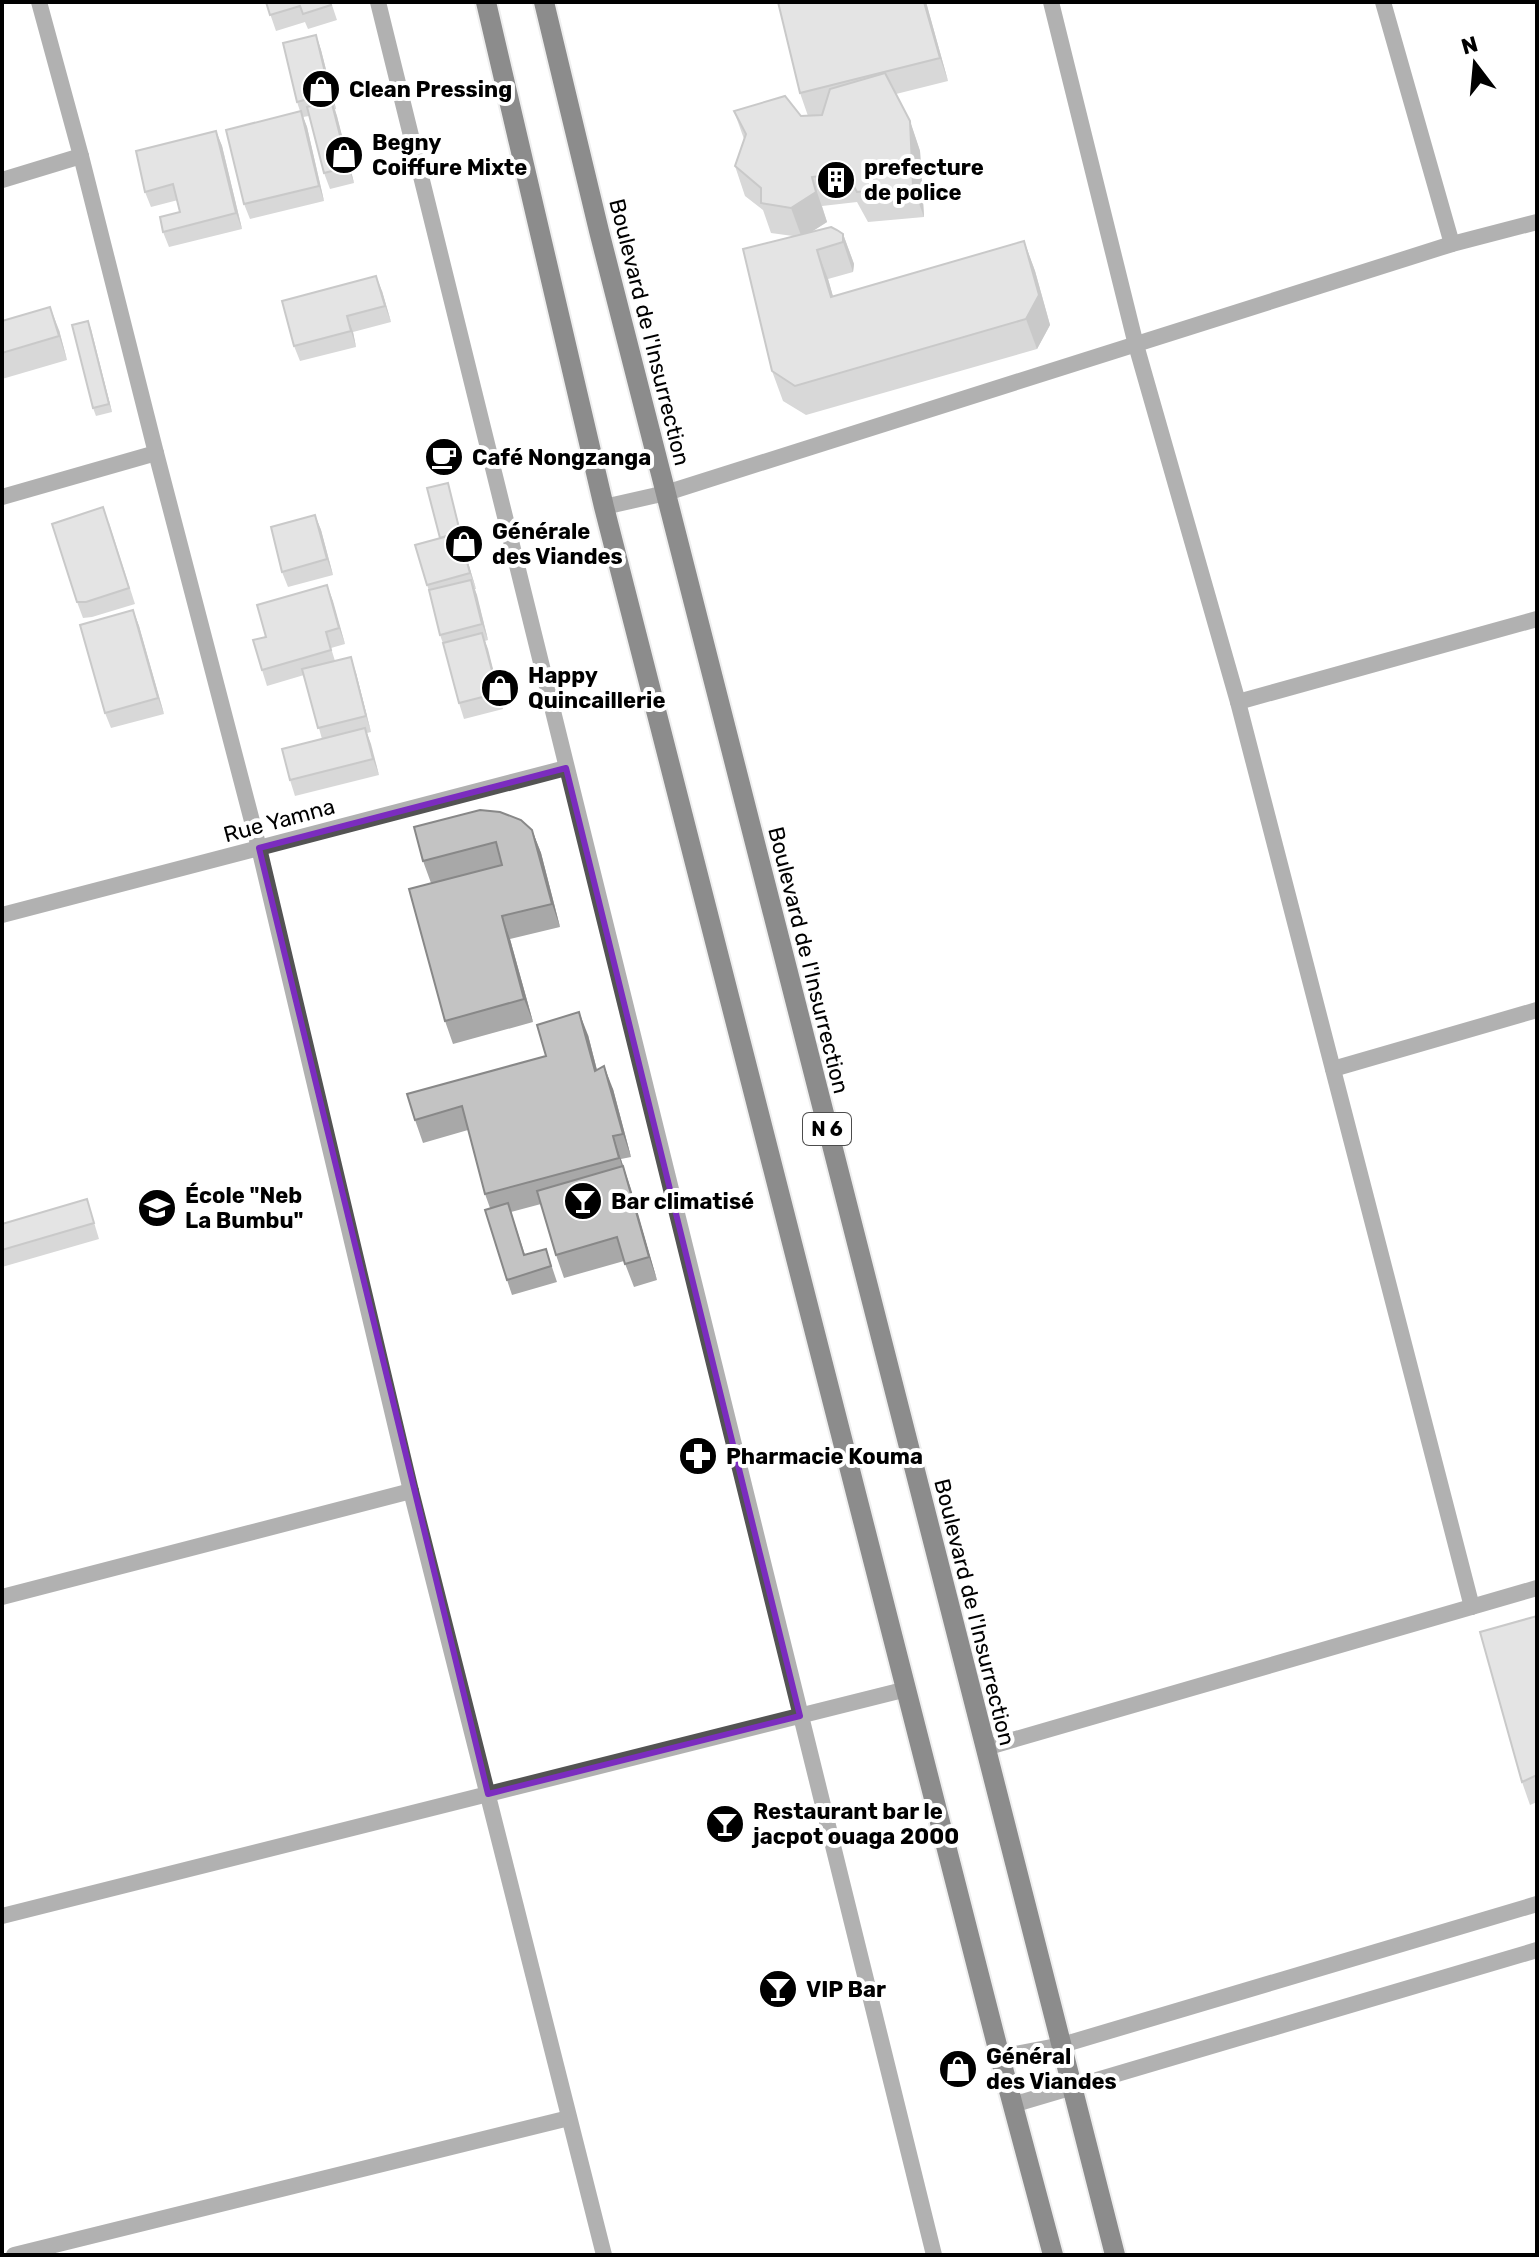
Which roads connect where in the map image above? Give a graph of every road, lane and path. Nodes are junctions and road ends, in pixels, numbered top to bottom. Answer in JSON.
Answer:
{"nodes":[{"id":1,"x":39,"y":2,"type":"edge"},
{"id":2,"x":378,"y":2,"type":"edge"},
{"id":3,"x":486,"y":2,"type":"edge"},
{"id":4,"x":544,"y":2,"type":"edge"},
{"id":5,"x":1051,"y":2,"type":"edge"},
{"id":6,"x":1383,"y":2,"type":"edge"},
{"id":7,"x":81,"y":156,"type":"junction"},
{"id":8,"x":2,"y":180,"type":"edge"},
{"id":9,"x":1537,"y":222,"type":"edge"},
{"id":10,"x":1452,"y":244,"type":"junction"},
{"id":11,"x":1136,"y":345,"type":"junction"},
{"id":12,"x":156,"y":453,"type":"junction"},
{"id":13,"x":666,"y":493,"type":"junction"},
{"id":14,"x":2,"y":497,"type":"edge"},
{"id":15,"x":604,"y":507,"type":"junction"},
{"id":16,"x":1537,"y":619,"type":"edge"},
{"id":17,"x":1238,"y":702,"type":"junction"},
{"id":18,"x":566,"y":768,"type":"junction"},
{"id":19,"x":259,"y":848,"type":"junction"},
{"id":20,"x":2,"y":915,"type":"edge"},
{"id":21,"x":1537,"y":1010,"type":"edge"},
{"id":22,"x":1333,"y":1069,"type":"junction"},
{"id":23,"x":411,"y":1491,"type":"junction"},
{"id":24,"x":1537,"y":1588,"type":"edge"},
{"id":25,"x":2,"y":1597,"type":"edge"},
{"id":26,"x":1472,"y":1607,"type":"junction"},
{"id":27,"x":907,"y":1689,"type":"junction"},
{"id":28,"x":800,"y":1716,"type":"junction"},
{"id":29,"x":985,"y":1748,"type":"junction"},
{"id":30,"x":488,"y":1794,"type":"junction"},
{"id":31,"x":1537,"y":1904,"type":"edge"},
{"id":32,"x":2,"y":1916,"type":"edge"},
{"id":33,"x":1537,"y":1950,"type":"edge"},
{"id":34,"x":1062,"y":2045,"type":"junction"},
{"id":35,"x":1000,"y":2057,"type":"junction"},
{"id":36,"x":1073,"y":2089,"type":"junction"},
{"id":37,"x":1012,"y":2105,"type":"junction"},
{"id":38,"x":569,"y":2118,"type":"junction"},
{"id":39,"x":14,"y":2255,"type":"edge"},
{"id":40,"x":604,"y":2255,"type":"edge"},
{"id":41,"x":934,"y":2255,"type":"edge"},
{"id":42,"x":1053,"y":2255,"type":"edge"},
{"id":43,"x":1115,"y":2255,"type":"edge"}],
"edges":[{"from":1,"to":7,"type":"street"},
{"from":2,"to":18,"type":"street"},
{"from":3,"to":15,"type":"main road"},
{"from":4,"to":13,"type":"main road","name":"Boulevard de l'Insurrection","number":"N 6"},
{"from":5,"to":11,"type":"street"},
{"from":6,"to":10,"type":"street"},
{"from":7,"to":8,"type":"street"},
{"from":7,"to":12,"type":"street"},
{"from":9,"to":10,"type":"street"},
{"from":10,"to":11,"type":"street"},
{"from":11,"to":13,"type":"street"},
{"from":11,"to":17,"type":"street"},
{"from":12,"to":14,"type":"street"},
{"from":12,"to":19,"type":"street"},
{"from":13,"to":15,"type":"street"},
{"from":13,"to":29,"type":"main road","name":"Boulevard de l'Insurrection","number":"N 6"},
{"from":15,"to":27,"type":"main road"},
{"from":16,"to":17,"type":"street"},
{"from":17,"to":22,"type":"street"},
{"from":18,"to":19,"type":"street","name":"Rue Yamna"},
{"from":18,"to":28,"type":"street"},
{"from":19,"to":20,"type":"street","name":"Rue Yamna"},
{"from":19,"to":23,"type":"street"},
{"from":21,"to":22,"type":"street"},
{"from":22,"to":26,"type":"street"},
{"from":23,"to":25,"type":"street"},
{"from":23,"to":30,"type":"street"},
{"from":24,"to":26,"type":"street"},
{"from":26,"to":29,"type":"street"},
{"from":27,"to":28,"type":"street"},
{"from":27,"to":35,"type":"main road"},
{"from":28,"to":30,"type":"street"},
{"from":28,"to":41,"type":"street"},
{"from":29,"to":34,"type":"main road","name":"Boulevard de l'Insurrection","number":"N 6"},
{"from":30,"to":32,"type":"street"},
{"from":30,"to":38,"type":"street"},
{"from":31,"to":34,"type":"street"},
{"from":33,"to":36,"type":"street"},
{"from":34,"to":35,"type":"street"},
{"from":34,"to":36,"type":"main road","name":"Boulevard de l'Insurrection","number":"N 6"},
{"from":35,"to":37,"type":"main road"},
{"from":36,"to":37,"type":"street"},
{"from":36,"to":43,"type":"main road","name":"Boulevard de l'Insurrection","number":"N 6"},
{"from":37,"to":42,"type":"main road"},
{"from":38,"to":39,"type":"street"},
{"from":38,"to":40,"type":"street"}]}
